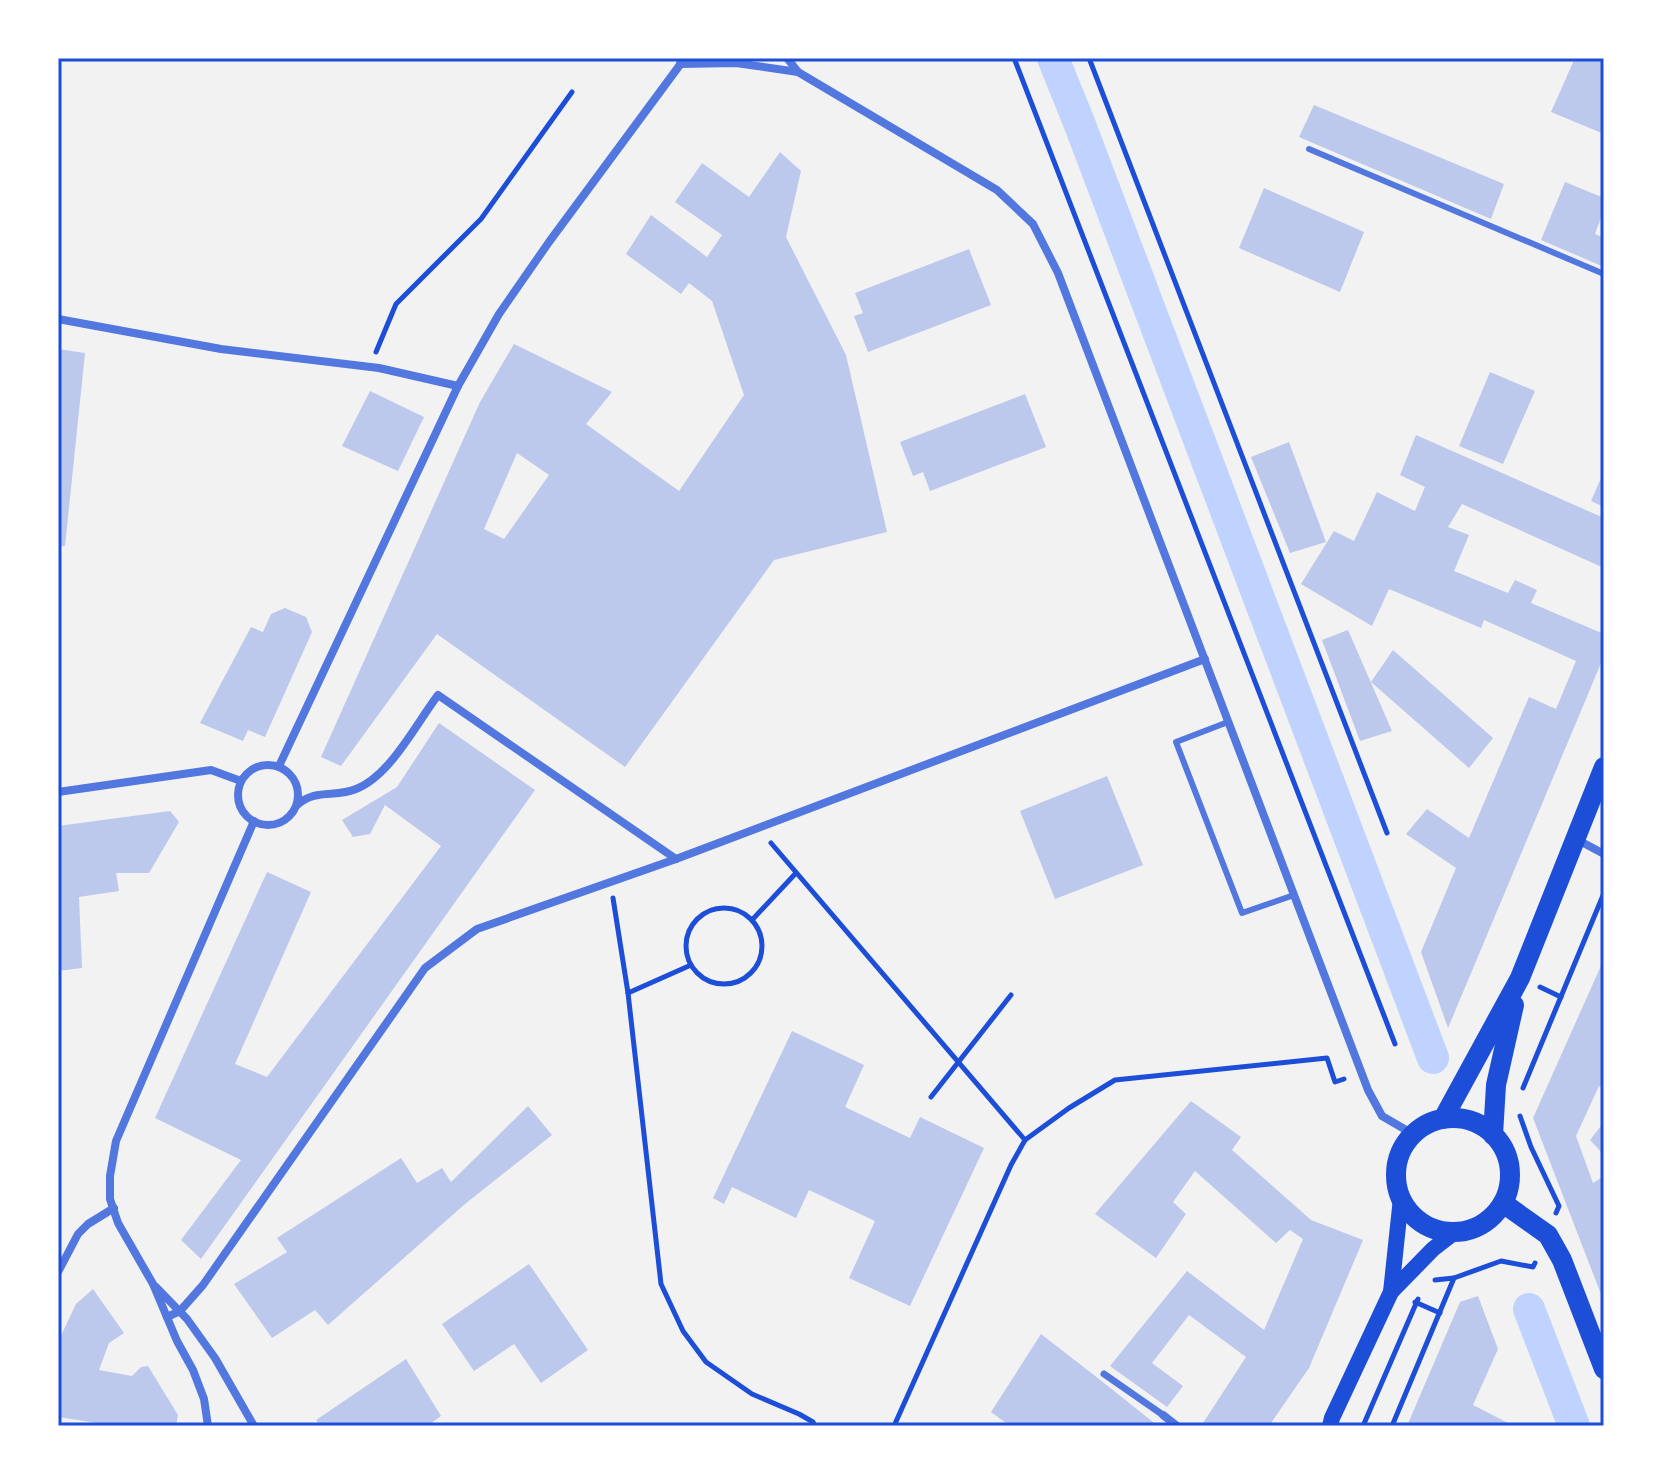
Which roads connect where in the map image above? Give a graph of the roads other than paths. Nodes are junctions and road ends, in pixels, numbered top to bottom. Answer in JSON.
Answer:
{"nodes":[{"id":1,"x":787,"y":58,"type":"edge"},
{"id":2,"x":682,"y":61,"type":"edge"},
{"id":3,"x":798,"y":72,"type":"junction"},
{"id":4,"x":1309,"y":149,"type":"dead end"},
{"id":5,"x":1604,"y":274,"type":"edge"},
{"id":6,"x":58,"y":319,"type":"edge"},
{"id":7,"x":458,"y":386,"type":"junction"},
{"id":8,"x":1205,"y":659,"type":"junction"},
{"id":9,"x":1228,"y":722,"type":"junction"},
{"id":10,"x":279,"y":766,"type":"junction"},
{"id":11,"x":1604,"y":767,"type":"edge"},
{"id":12,"x":241,"y":781,"type":"junction"},
{"id":13,"x":58,"y":792,"type":"edge"},
{"id":14,"x":297,"y":805,"type":"junction"},
{"id":15,"x":254,"y":821,"type":"junction"},
{"id":16,"x":1575,"y":839,"type":"junction"},
{"id":17,"x":1604,"y":854,"type":"edge"},
{"id":18,"x":676,"y":859,"type":"junction"},
{"id":19,"x":1294,"y":895,"type":"junction"},
{"id":20,"x":1520,"y":978,"type":"junction"},
{"id":21,"x":1443,"y":1119,"type":"junction"},
{"id":22,"x":1413,"y":1134,"type":"junction"},
{"id":23,"x":1493,"y":1135,"type":"junction"},
{"id":24,"x":1401,"y":1198,"type":"junction"},
{"id":25,"x":1503,"y":1203,"type":"junction"},
{"id":26,"x":114,"y":1208,"type":"junction"},
{"id":27,"x":1455,"y":1232,"type":"junction"},
{"id":28,"x":58,"y":1272,"type":"edge"},
{"id":29,"x":153,"y":1284,"type":"junction"},
{"id":30,"x":1391,"y":1292,"type":"junction"},
{"id":31,"x":180,"y":1311,"type":"junction"},
{"id":32,"x":167,"y":1317,"type":"junction"},
{"id":33,"x":1604,"y":1369,"type":"edge"},
{"id":34,"x":1104,"y":1374,"type":"dead end"},
{"id":35,"x":1163,"y":1415,"type":"joint"},
{"id":36,"x":1329,"y":1423,"type":"edge"},
{"id":37,"x":208,"y":1426,"type":"edge"},
{"id":38,"x":254,"y":1426,"type":"edge"},
{"id":39,"x":1177,"y":1426,"type":"edge"}],
"edges":[{"from":1,"to":3,"type":"street"},
{"from":2,"to":3,"type":"street"},
{"from":2,"to":7,"type":"street"},
{"from":3,"to":8,"type":"street"},
{"from":4,"to":5,"type":"lane"},
{"from":6,"to":7,"type":"street"},
{"from":7,"to":10,"type":"street"},
{"from":8,"to":9,"type":"street"},
{"from":8,"to":18,"type":"street"},
{"from":9,"to":19,"type":"street"},
{"from":9,"to":19,"type":"lane"},
{"from":10,"to":12,"type":"street"},
{"from":10,"to":14,"type":"street"},
{"from":11,"to":16,"type":"main road"},
{"from":12,"to":13,"type":"street"},
{"from":12,"to":15,"type":"street"},
{"from":14,"to":15,"type":"street"},
{"from":14,"to":18,"type":"street"},
{"from":15,"to":26,"type":"street"},
{"from":16,"to":17,"type":"street"},
{"from":16,"to":20,"type":"main road"},
{"from":18,"to":31,"type":"street"},
{"from":19,"to":22,"type":"street"},
{"from":20,"to":21,"type":"main road"},
{"from":20,"to":23,"type":"main road"},
{"from":21,"to":22,"type":"main road"},
{"from":21,"to":23,"type":"main road"},
{"from":22,"to":24,"type":"main road"},
{"from":23,"to":25,"type":"main road"},
{"from":24,"to":27,"type":"main road"},
{"from":24,"to":30,"type":"main road"},
{"from":25,"to":27,"type":"main road"},
{"from":25,"to":33,"type":"main road"},
{"from":26,"to":28,"type":"street"},
{"from":26,"to":29,"type":"street"},
{"from":27,"to":30,"type":"main road"},
{"from":29,"to":31,"type":"street"},
{"from":29,"to":32,"type":"street"},
{"from":30,"to":36,"type":"main road"},
{"from":31,"to":32,"type":"street"},
{"from":31,"to":38,"type":"street"},
{"from":32,"to":37,"type":"street"},
{"from":34,"to":35,"type":"street"},
{"from":35,"to":39,"type":"street"}]}
